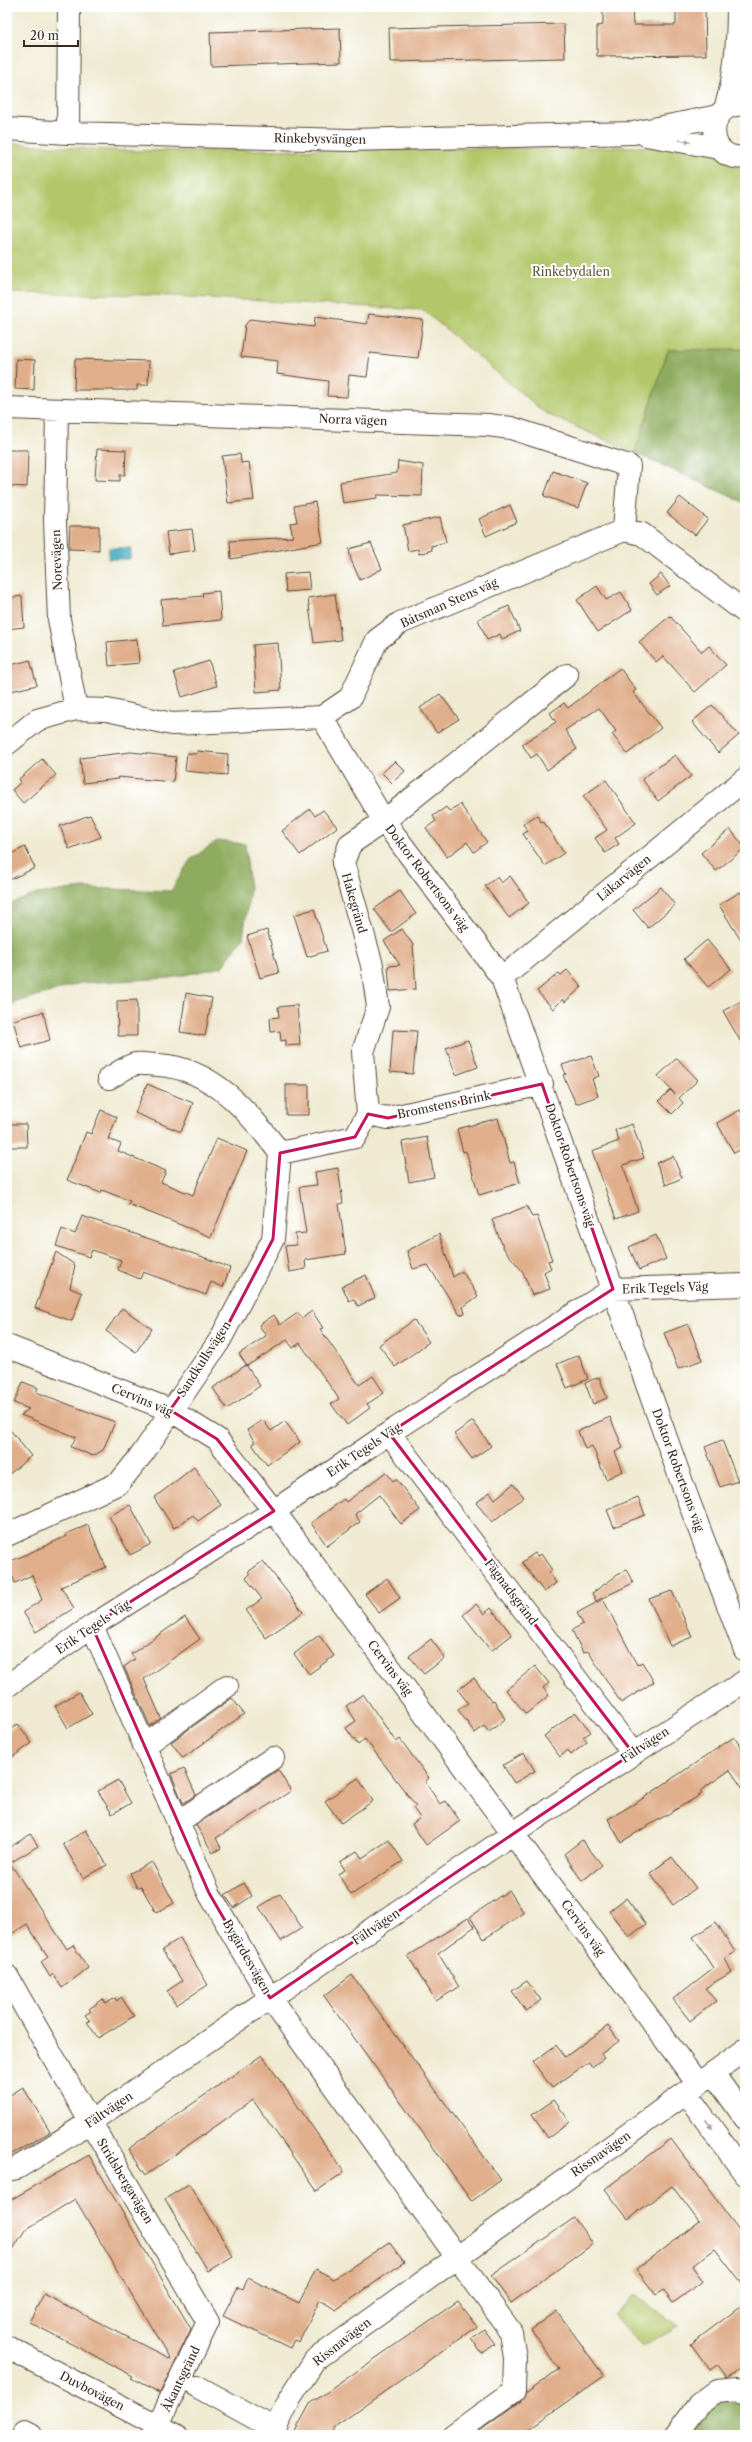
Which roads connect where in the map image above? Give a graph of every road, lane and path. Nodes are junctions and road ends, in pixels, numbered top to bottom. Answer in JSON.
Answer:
{"nodes":[{"id":1,"x":69,"y":7,"type":"edge"},
{"id":2,"x":738,"y":7,"type":"edge"},
{"id":3,"x":738,"y":42,"type":"junction"},
{"id":4,"x":745,"y":68,"type":"edge"},
{"id":5,"x":729,"y":110,"type":"edge"},
{"id":6,"x":7,"y":129,"type":"edge"},
{"id":7,"x":68,"y":133,"type":"junction"},
{"id":8,"x":633,"y":133,"type":"junction"},
{"id":9,"x":719,"y":148,"type":"junction"},
{"id":10,"x":745,"y":157,"type":"edge"},
{"id":11,"x":7,"y":408,"type":"edge"},
{"id":12,"x":57,"y":410,"type":"junction"},
{"id":13,"x":624,"y":530,"type":"junction"},
{"id":14,"x":745,"y":612,"type":"edge"},
{"id":15,"x":567,"y":675,"type":"dead end"},
{"id":16,"x":76,"y":709,"type":"junction"},
{"id":17,"x":322,"y":717,"type":"junction"},
{"id":18,"x":7,"y":744,"type":"edge"},
{"id":19,"x":745,"y":779,"type":"edge"},
{"id":20,"x":384,"y":821,"type":"junction"},
{"id":21,"x":502,"y":978,"type":"junction"},
{"id":22,"x":109,"y":1078,"type":"dead end"},
{"id":23,"x":542,"y":1084,"type":"junction"},
{"id":24,"x":368,"y":1114,"type":"junction"},
{"id":25,"x":280,"y":1153,"type":"junction"},
{"id":26,"x":745,"y":1285,"type":"edge"},
{"id":27,"x":613,"y":1289,"type":"junction"},
{"id":28,"x":7,"y":1346,"type":"edge"},
{"id":29,"x":170,"y":1410,"type":"junction"},
{"id":30,"x":390,"y":1432,"type":"junction"},
{"id":31,"x":274,"y":1511,"type":"junction"},
{"id":32,"x":7,"y":1535,"type":"edge"},
{"id":33,"x":92,"y":1626,"type":"junction"},
{"id":34,"x":745,"y":1650,"type":"edge"},
{"id":35,"x":745,"y":1681,"type":"edge"},
{"id":36,"x":7,"y":1686,"type":"edge"},
{"id":37,"x":227,"y":1686,"type":"dead end"},
{"id":38,"x":144,"y":1746,"type":"junction"},
{"id":39,"x":633,"y":1752,"type":"junction"},
{"id":40,"x":273,"y":1758,"type":"dead end"},
{"id":41,"x":178,"y":1822,"type":"junction"},
{"id":42,"x":514,"y":1834,"type":"junction"},
{"id":43,"x":7,"y":1976,"type":"edge"},
{"id":44,"x":270,"y":1998,"type":"junction"},
{"id":45,"x":745,"y":2050,"type":"edge"},
{"id":46,"x":699,"y":2083,"type":"junction"},
{"id":47,"x":745,"y":2118,"type":"edge"},
{"id":48,"x":90,"y":2123,"type":"junction"},
{"id":49,"x":7,"y":2170,"type":"edge"},
{"id":50,"x":745,"y":2174,"type":"edge"},
{"id":51,"x":457,"y":2256,"type":"junction"},
{"id":52,"x":208,"y":2322,"type":"joint"},
{"id":53,"x":7,"y":2347,"type":"edge"},
{"id":54,"x":198,"y":2387,"type":"dead end"},
{"id":55,"x":745,"y":2394,"type":"edge"},
{"id":56,"x":162,"y":2432,"type":"edge"},
{"id":57,"x":273,"y":2432,"type":"edge"},
{"id":58,"x":453,"y":2435,"type":"edge"},
{"id":59,"x":676,"y":2435,"type":"edge"}],
"edges":[{"from":1,"to":7,"type":"street"},
{"from":2,"to":3,"type":"street"},
{"from":3,"to":4,"type":"street"},
{"from":3,"to":5,"type":"street"},
{"from":5,"to":8,"type":"street","name":"Rinkebysvängen"},
{"from":5,"to":9,"type":"street"},
{"from":6,"to":7,"type":"street","name":"Rinkebysvängen"},
{"from":7,"to":8,"type":"street","name":"Rinkebysvängen"},
{"from":8,"to":9,"type":"street","name":"Rinkebysvängen","one_way":true},
{"from":9,"to":10,"type":"street","name":"Rinkebysvängen"},
{"from":11,"to":12,"type":"street","name":"Norra vägen"},
{"from":12,"to":13,"type":"street","name":"Norra vägen"},
{"from":12,"to":16,"type":"street","name":"Norevägen"},
{"from":13,"to":14,"type":"street"},
{"from":13,"to":17,"type":"street","name":"Båtsman Stens väg"},
{"from":15,"to":20,"type":"street","name":"Hakegränd"},
{"from":16,"to":17,"type":"street"},
{"from":16,"to":18,"type":"street"},
{"from":17,"to":20,"type":"street","name":"Doktor Robertsons väg"},
{"from":19,"to":21,"type":"street","name":"Läkarvägen"},
{"from":20,"to":21,"type":"street","name":"Doktor Robertsons väg"},
{"from":20,"to":24,"type":"street","name":"Hakegränd"},
{"from":21,"to":23,"type":"street","name":"Doktor Robertsons väg"},
{"from":22,"to":25,"type":"street"},
{"from":23,"to":24,"type":"street","name":"Bromstens Brink"},
{"from":23,"to":27,"type":"street","name":"Doktor Robertsons väg"},
{"from":24,"to":25,"type":"street"},
{"from":25,"to":29,"type":"street","name":"Sandkullsvägen"},
{"from":26,"to":27,"type":"street","name":"Erik Tegels Väg"},
{"from":27,"to":30,"type":"street","name":"Erik Tegels Väg"},
{"from":27,"to":34,"type":"street","name":"Doktor Robertsons väg"},
{"from":28,"to":29,"type":"street","name":"Cervins väg"},
{"from":29,"to":31,"type":"street","name":"Cervins väg"},
{"from":29,"to":32,"type":"street","name":"Sandkullsvägen"},
{"from":30,"to":31,"type":"street","name":"Erik Tegels Väg"},
{"from":30,"to":39,"type":"street","name":"Fägnadsgränd"},
{"from":31,"to":33,"type":"street","name":"Erik Tegels Väg"},
{"from":31,"to":42,"type":"street","name":"Cervins väg"},
{"from":33,"to":36,"type":"street","name":"Erik Tegels Väg"},
{"from":33,"to":38,"type":"street","name":"Bygärdesvägen"},
{"from":35,"to":39,"type":"street","name":"Fältvägen"},
{"from":37,"to":38,"type":"street"},
{"from":38,"to":41,"type":"street","name":"Bygärdesvägen"},
{"from":39,"to":42,"type":"street","name":"Fältvägen"},
{"from":40,"to":41,"type":"street"},
{"from":41,"to":44,"type":"street","name":"Bygärdesvägen"},
{"from":42,"to":44,"type":"street","name":"Fältvägen"},
{"from":42,"to":46,"type":"street","name":"Cervins väg"},
{"from":43,"to":48,"type":"street","name":"Stridsbergavägen"},
{"from":44,"to":48,"type":"street","name":"Fältvägen"},
{"from":44,"to":51,"type":"street","name":"Bygärdesvägen"},
{"from":45,"to":46,"type":"street","name":"Rissnavägen"},
{"from":46,"to":47,"type":"street","name":"Cervins väg"},
{"from":46,"to":50,"type":"street","name":"Cervins väg","one_way":true},
{"from":46,"to":51,"type":"street","name":"Rissnavägen"},
{"from":48,"to":49,"type":"street","name":"Fältvägen"},
{"from":48,"to":52,"type":"street","name":"Stridsbergavägen"},
{"from":51,"to":57,"type":"street","name":"Rissnavägen"},
{"from":51,"to":58,"type":"street"},
{"from":52,"to":56,"type":"street","name":"Åkantsgränd"},
{"from":53,"to":56,"type":"street","name":"Duvbovägen"},
{"from":54,"to":57,"type":"street"},
{"from":55,"to":59,"type":"street"}]}
